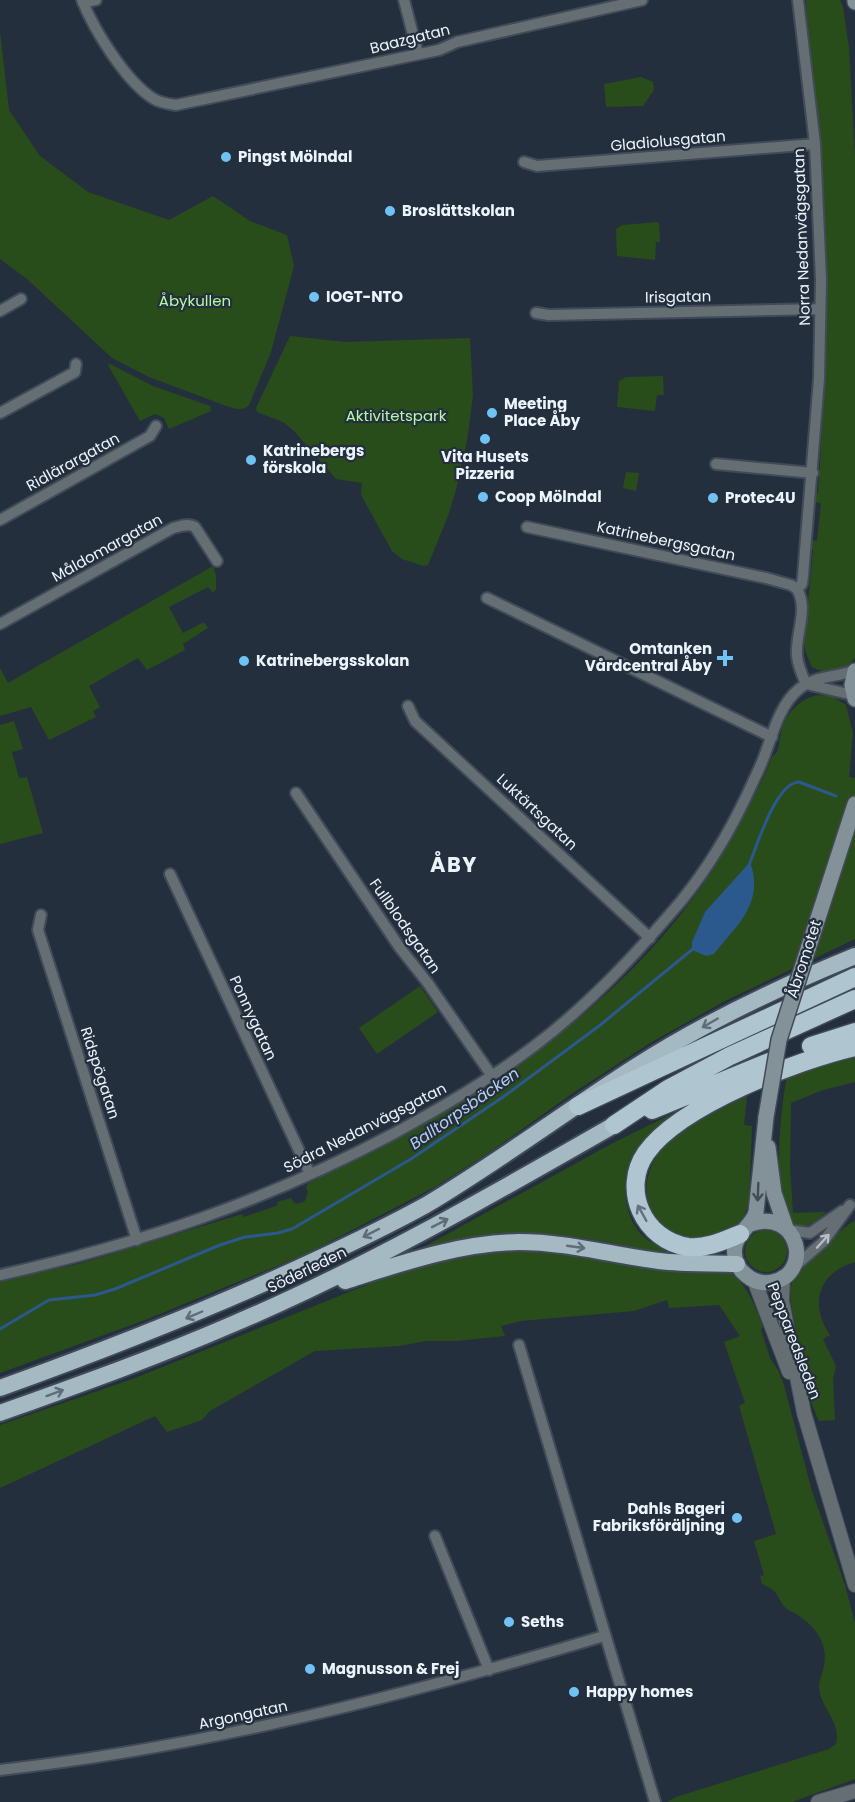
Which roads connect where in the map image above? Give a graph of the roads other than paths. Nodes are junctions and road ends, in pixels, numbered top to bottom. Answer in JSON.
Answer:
{"nodes":[{"id":1,"x":96,"y":0,"type":"edge"},
{"id":2,"x":404,"y":0,"type":"edge"},
{"id":3,"x":642,"y":0,"type":"edge"},
{"id":4,"x":798,"y":0,"type":"edge"},
{"id":5,"x":83,"y":1,"type":"edge"},
{"id":6,"x":418,"y":54,"type":"junction"},
{"id":7,"x":815,"y":144,"type":"junction"},
{"id":8,"x":524,"y":162,"type":"dead end"},
{"id":9,"x":21,"y":299,"type":"dead end"},
{"id":10,"x":820,"y":309,"type":"junction"},
{"id":11,"x":0,"y":311,"type":"edge"},
{"id":12,"x":536,"y":313,"type":"dead end"},
{"id":13,"x":76,"y":364,"type":"dead end"},
{"id":14,"x":0,"y":413,"type":"edge"},
{"id":15,"x":156,"y":426,"type":"dead end"},
{"id":16,"x":716,"y":464,"type":"dead end"},
{"id":17,"x":813,"y":473,"type":"junction"},
{"id":18,"x":0,"y":520,"type":"edge"},
{"id":19,"x":527,"y":527,"type":"dead end"},
{"id":20,"x":217,"y":561,"type":"dead end"},
{"id":21,"x":797,"y":589,"type":"junction"},
{"id":22,"x":487,"y":598,"type":"dead end"},
{"id":23,"x":0,"y":624,"type":"edge"},
{"id":24,"x":855,"y":671,"type":"edge"},
{"id":25,"x":806,"y":684,"type":"junction"},
{"id":26,"x":854,"y":697,"type":"edge"},
{"id":27,"x":408,"y":706,"type":"dead end"},
{"id":28,"x":772,"y":737,"type":"junction"},
{"id":29,"x":296,"y":793,"type":"dead end"},
{"id":30,"x":855,"y":804,"type":"edge"},
{"id":31,"x":170,"y":874,"type":"dead end"},
{"id":32,"x":41,"y":915,"type":"dead end"},
{"id":33,"x":650,"y":938,"type":"junction"},
{"id":34,"x":855,"y":956,"type":"edge"},
{"id":35,"x":855,"y":977,"type":"edge"},
{"id":36,"x":855,"y":999,"type":"edge"},
{"id":37,"x":855,"y":1032,"type":"edge"},
{"id":38,"x":855,"y":1047,"type":"edge"},
{"id":39,"x":828,"y":1053,"type":"junction"},
{"id":40,"x":492,"y":1076,"type":"junction"},
{"id":41,"x":578,"y":1107,"type":"junction"},
{"id":42,"x":766,"y":1117,"type":"junction"},
{"id":43,"x":614,"y":1125,"type":"junction"},
{"id":44,"x":310,"y":1174,"type":"junction"},
{"id":45,"x":746,"y":1229,"type":"junction"},
{"id":46,"x":788,"y":1229,"type":"junction"},
{"id":47,"x":137,"y":1240,"type":"junction"},
{"id":48,"x":737,"y":1264,"type":"junction"},
{"id":49,"x":787,"y":1274,"type":"junction"},
{"id":50,"x":0,"y":1275,"type":"edge"},
{"id":51,"x":754,"y":1280,"type":"junction"},
{"id":52,"x":294,"y":1296,"type":"junction"},
{"id":53,"x":519,"y":1345,"type":"dead end"},
{"id":54,"x":0,"y":1388,"type":"edge"},
{"id":55,"x":0,"y":1413,"type":"edge"},
{"id":56,"x":804,"y":1413,"type":"junction"},
{"id":57,"x":435,"y":1536,"type":"dead end"},
{"id":58,"x":855,"y":1585,"type":"edge"},
{"id":59,"x":604,"y":1636,"type":"junction"},
{"id":60,"x":489,"y":1670,"type":"junction"},
{"id":61,"x":0,"y":1770,"type":"edge"},
{"id":62,"x":852,"y":1791,"type":"edge"},
{"id":63,"x":655,"y":1802,"type":"edge"},
{"id":64,"x":818,"y":1802,"type":"edge"}],
"edges":[{"from":1,"to":5,"type":"street"},
{"from":2,"to":6,"type":"street"},
{"from":3,"to":6,"type":"street","name":"Baazgatan"},
{"from":4,"to":7,"type":"street","name":"Norra Nedanvägsgatan"},
{"from":5,"to":6,"type":"street","name":"Baazgatan"},
{"from":7,"to":8,"type":"street","name":"Gladiolusgatan"},
{"from":7,"to":10,"type":"street","name":"Norra Nedanvägsgatan"},
{"from":9,"to":11,"type":"street"},
{"from":10,"to":12,"type":"street","name":"Irisgatan"},
{"from":10,"to":17,"type":"street","name":"Norra Nedanvägsgatan"},
{"from":13,"to":14,"type":"street"},
{"from":15,"to":18,"type":"street","name":"Ridlärargatan"},
{"from":16,"to":17,"type":"street"},
{"from":17,"to":21,"type":"street","name":"Norra Nedanvägsgatan"},
{"from":19,"to":21,"type":"street","name":"Katrinebergsgatan"},
{"from":20,"to":23,"type":"street","name":"Måldomargatan"},
{"from":21,"to":25,"type":"street","name":"Norra Nedanvägsgatan"},
{"from":22,"to":28,"type":"street"},
{"from":24,"to":25,"type":"street"},
{"from":24,"to":26,"type":"main road"},
{"from":25,"to":26,"type":"street"},
{"from":25,"to":28,"type":"street","name":"Södra Nedanvägsgatan"},
{"from":27,"to":33,"type":"street","name":"Luktärtsgatan"},
{"from":28,"to":33,"type":"street","name":"Södra Nedanvägsgatan"},
{"from":29,"to":40,"type":"street","name":"Fullblodsgatan"},
{"from":30,"to":42,"type":"main road","name":"Åbromotet","bridge":true},
{"from":31,"to":44,"type":"street","name":"Ponnygatan"},
{"from":32,"to":47,"type":"street","name":"Ridspögatan"},
{"from":33,"to":40,"type":"street","name":"Södra Nedanvägsgatan"},
{"from":34,"to":41,"type":"highway","name":"Söderleden","one_way":true},
{"from":35,"to":41,"type":"highway"},
{"from":36,"to":43,"type":"highway"},
{"from":37,"to":39,"type":"highway"},
{"from":37,"to":43,"type":"highway"},
{"from":38,"to":39,"type":"highway"},
{"from":45,"to":39,"type":"highway","one_way":true},
{"from":40,"to":44,"type":"street","name":"Södra Nedanvägsgatan"},
{"from":41,"to":54,"type":"highway","name":"Söderleden","one_way":true},
{"from":42,"to":45,"type":"main road","name":"Åbromotet","one_way":true},
{"from":42,"to":46,"type":"main road","name":"Åbromotet"},
{"from":52,"to":43,"type":"highway","name":"Söderleden","one_way":true},
{"from":44,"to":47,"type":"street","name":"Södra Nedanvägsgatan"},
{"from":45,"to":46,"type":"main road"},
{"from":45,"to":48,"type":"main road","name":"Åbromotet"},
{"from":46,"to":49,"type":"main road","name":"Åbromotet"},
{"from":49,"to":46,"type":"street","one_way":true},
{"from":47,"to":50,"type":"street","name":"Södra Nedanvägsgatan"},
{"from":48,"to":51,"type":"main road"},
{"from":52,"to":48,"type":"highway","one_way":true},
{"from":49,"to":51,"type":"main road"},
{"from":49,"to":56,"type":"street","name":"Pepparedsleden"},
{"from":51,"to":56,"type":"street","name":"Pepparedsleden"},
{"from":55,"to":52,"type":"highway","name":"Söderleden","one_way":true},
{"from":53,"to":59,"type":"street"},
{"from":56,"to":58,"type":"street","name":"Pepparedsleden"},
{"from":57,"to":60,"type":"street"},
{"from":59,"to":60,"type":"street","name":"Argongatan"},
{"from":59,"to":63,"type":"street"},
{"from":60,"to":61,"type":"street","name":"Argongatan"},
{"from":62,"to":64,"type":"street"}]}
